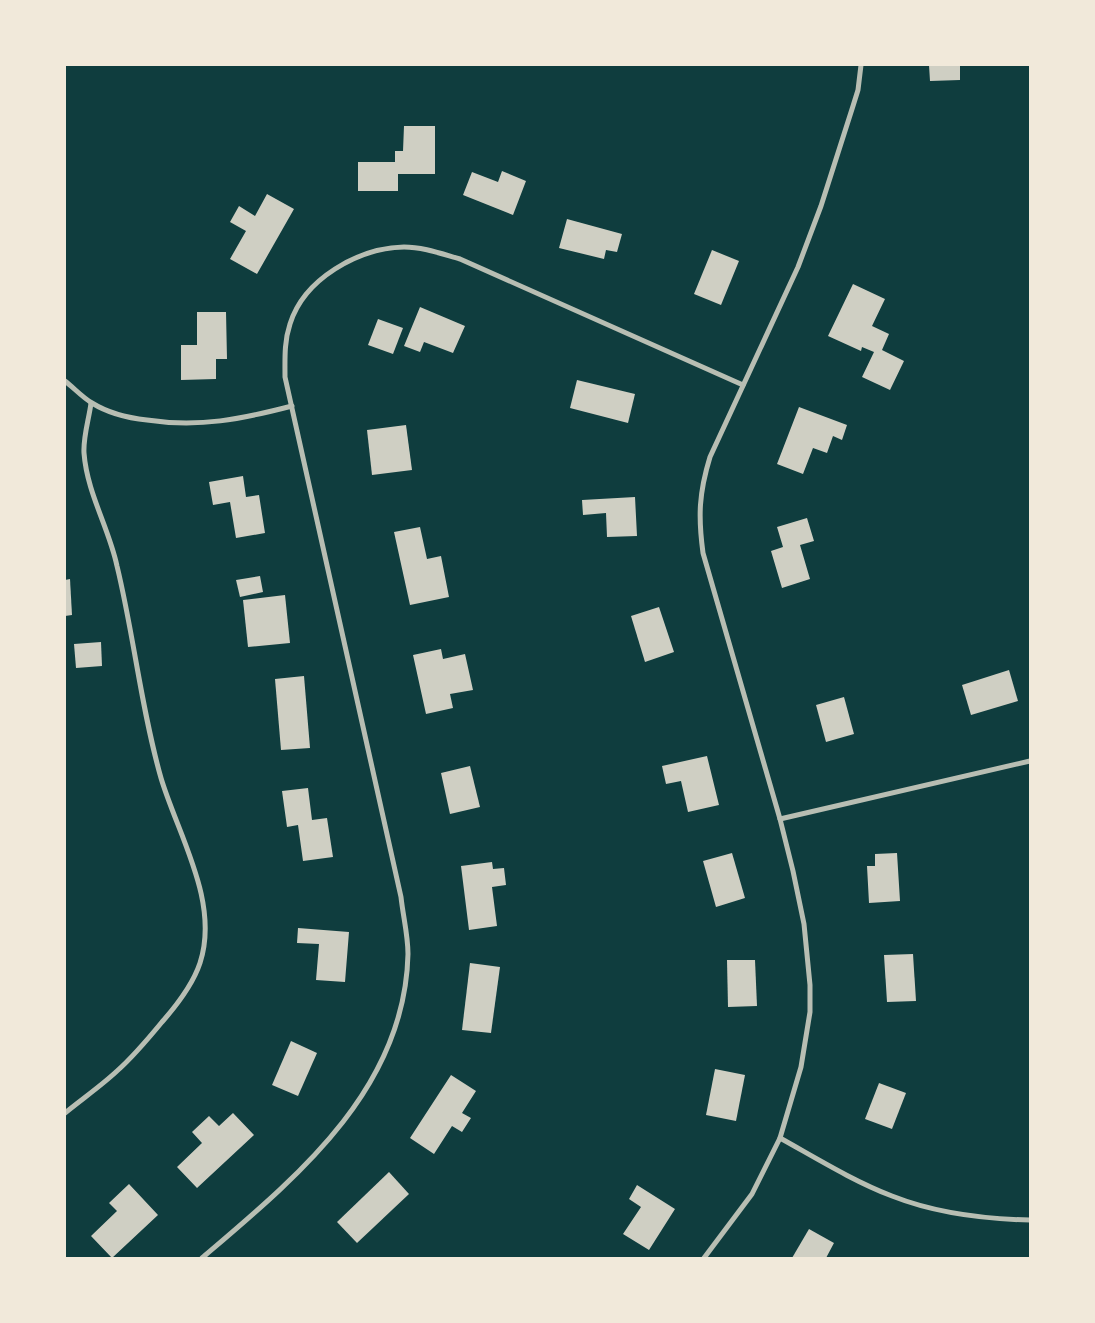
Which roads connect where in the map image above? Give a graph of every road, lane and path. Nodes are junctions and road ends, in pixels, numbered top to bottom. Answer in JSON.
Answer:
{"nodes":[{"id":1,"x":861,"y":65,"type":"edge"},
{"id":2,"x":65,"y":381,"type":"edge"},
{"id":3,"x":743,"y":385,"type":"junction"},
{"id":4,"x":91,"y":403,"type":"junction"},
{"id":5,"x":292,"y":406,"type":"junction"},
{"id":6,"x":1030,"y":761,"type":"edge"},
{"id":7,"x":780,"y":819,"type":"junction"},
{"id":8,"x":65,"y":1113,"type":"edge"},
{"id":9,"x":780,"y":1138,"type":"junction"},
{"id":10,"x":1030,"y":1220,"type":"edge"},
{"id":11,"x":202,"y":1258,"type":"edge"},
{"id":12,"x":704,"y":1258,"type":"edge"}],
"edges":[{"from":1,"to":3,"type":"street"},
{"from":2,"to":4,"type":"street"},
{"from":3,"to":5,"type":"street"},
{"from":3,"to":7,"type":"street"},
{"from":4,"to":5,"type":"street"},
{"from":4,"to":8,"type":"street"},
{"from":5,"to":11,"type":"street"},
{"from":6,"to":7,"type":"street"},
{"from":7,"to":9,"type":"street"},
{"from":9,"to":10,"type":"street"},
{"from":9,"to":12,"type":"street"}]}
